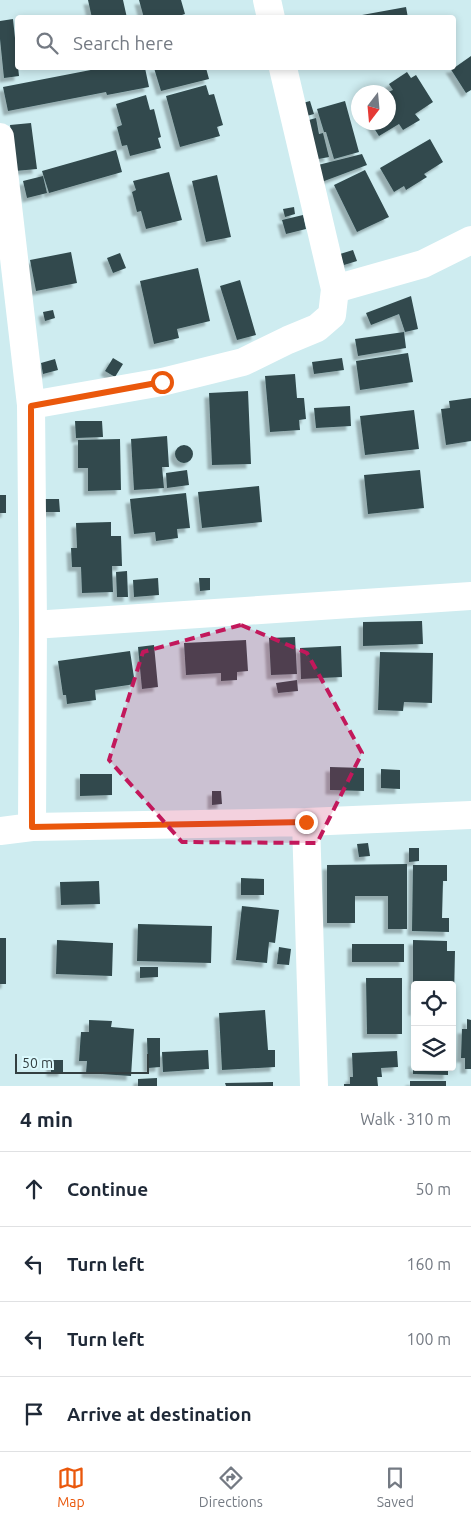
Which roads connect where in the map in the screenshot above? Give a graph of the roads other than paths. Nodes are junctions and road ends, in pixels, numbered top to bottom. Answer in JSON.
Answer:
{"nodes":[{"id":1,"x":266,"y":0,"type":"edge"},
{"id":2,"x":270,"y":15,"type":"edge"},
{"id":3,"x":283,"y":70,"type":"edge"},
{"id":4,"x":0,"y":137,"type":"edge"},
{"id":5,"x":471,"y":240,"type":"edge"},
{"id":6,"x":335,"y":289,"type":"junction"},
{"id":7,"x":31,"y":406,"type":"junction"},
{"id":8,"x":471,"y":596,"type":"edge"},
{"id":9,"x":33,"y":625,"type":"junction"},
{"id":10,"x":471,"y":815,"type":"edge"},
{"id":11,"x":306,"y":822,"type":"junction"},
{"id":12,"x":32,"y":827,"type":"junction"},
{"id":13,"x":0,"y":831,"type":"edge"},
{"id":14,"x":314,"y":1086,"type":"edge"}],
"edges":[{"from":1,"to":2,"type":"street"},
{"from":3,"to":6,"type":"street"},
{"from":4,"to":7,"type":"street"},
{"from":5,"to":6,"type":"street"},
{"from":6,"to":7,"type":"street"},
{"from":7,"to":9,"type":"street"},
{"from":8,"to":9,"type":"street"},
{"from":9,"to":12,"type":"street"},
{"from":10,"to":11,"type":"street"},
{"from":11,"to":12,"type":"street"},
{"from":11,"to":14,"type":"street"},
{"from":12,"to":13,"type":"street"}]}
